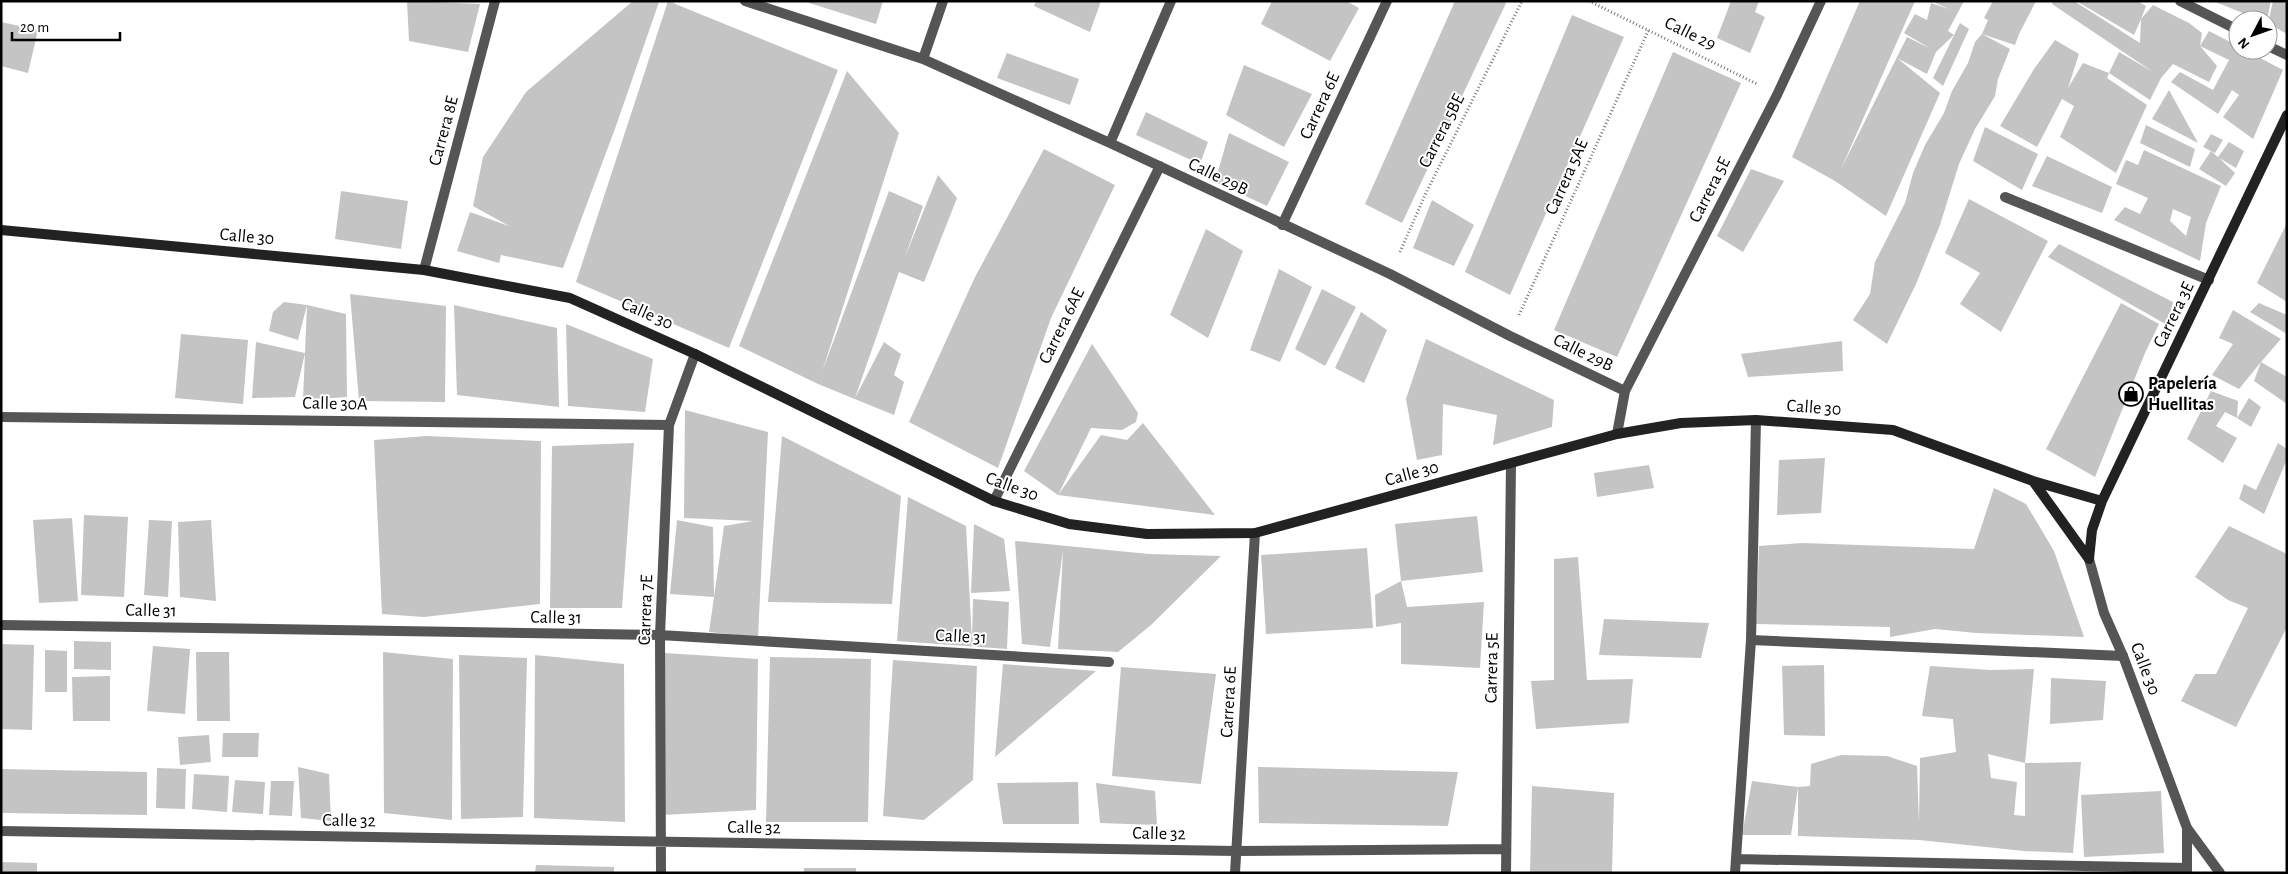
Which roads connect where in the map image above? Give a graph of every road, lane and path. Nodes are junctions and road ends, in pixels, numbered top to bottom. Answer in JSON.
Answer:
{"nodes":[{"id":1,"x":495,"y":1,"type":"edge"},
{"id":2,"x":745,"y":1,"type":"edge"},
{"id":3,"x":943,"y":1,"type":"edge"},
{"id":4,"x":1171,"y":1,"type":"edge"},
{"id":5,"x":1388,"y":1,"type":"edge"},
{"id":6,"x":1522,"y":1,"type":"edge"},
{"id":7,"x":1588,"y":1,"type":"edge"},
{"id":8,"x":1821,"y":1,"type":"edge"},
{"id":9,"x":2180,"y":1,"type":"edge"},
{"id":10,"x":2228,"y":25,"type":"edge"},
{"id":11,"x":1649,"y":30,"type":"junction"},
{"id":12,"x":922,"y":59,"type":"junction"},
{"id":13,"x":1777,"y":95,"type":"junction"},
{"id":14,"x":2287,"y":115,"type":"edge"},
{"id":15,"x":1110,"y":143,"type":"junction"},
{"id":16,"x":1160,"y":166,"type":"junction"},
{"id":17,"x":2006,"y":197,"type":"dead end"},
{"id":18,"x":1282,"y":226,"type":"junction"},
{"id":19,"x":1,"y":230,"type":"edge"},
{"id":20,"x":424,"y":270,"type":"junction"},
{"id":21,"x":1390,"y":274,"type":"junction"},
{"id":22,"x":2209,"y":280,"type":"junction"},
{"id":23,"x":1510,"y":336,"type":"junction"},
{"id":24,"x":695,"y":354,"type":"junction"},
{"id":25,"x":1626,"y":391,"type":"junction"},
{"id":26,"x":1,"y":417,"type":"edge"},
{"id":27,"x":1756,"y":420,"type":"junction"},
{"id":28,"x":668,"y":425,"type":"junction"},
{"id":29,"x":1616,"y":434,"type":"junction"},
{"id":30,"x":1511,"y":464,"type":"junction"},
{"id":31,"x":2034,"y":481,"type":"junction"},
{"id":32,"x":994,"y":501,"type":"junction"},
{"id":33,"x":2102,"y":501,"type":"junction"},
{"id":34,"x":1255,"y":533,"type":"junction"},
{"id":35,"x":2089,"y":559,"type":"junction"},
{"id":36,"x":1,"y":626,"type":"edge"},
{"id":37,"x":660,"y":635,"type":"junction"},
{"id":38,"x":1751,"y":640,"type":"junction"},
{"id":39,"x":2123,"y":656,"type":"junction"},
{"id":40,"x":1109,"y":662,"type":"dead end"},
{"id":41,"x":2187,"y":828,"type":"junction"},
{"id":42,"x":1,"y":831,"type":"edge"},
{"id":43,"x":662,"y":844,"type":"junction"},
{"id":44,"x":1506,"y":849,"type":"junction"},
{"id":45,"x":1236,"y":851,"type":"junction"},
{"id":46,"x":1736,"y":859,"type":"junction"},
{"id":47,"x":2187,"y":871,"type":"edge"},
{"id":48,"x":661,"y":873,"type":"edge"},
{"id":49,"x":1236,"y":873,"type":"edge"},
{"id":50,"x":1506,"y":873,"type":"edge"},
{"id":51,"x":1735,"y":873,"type":"edge"},
{"id":52,"x":2220,"y":873,"type":"edge"}],
"edges":[{"from":1,"to":20,"type":"street","name":"Carrera 8E"},
{"from":2,"to":12,"type":"street","name":"Calle 29B"},
{"from":3,"to":12,"type":"street"},
{"from":4,"to":15,"type":"street"},
{"from":5,"to":18,"type":"street","name":"Carrera 6E"},
{"from":6,"to":21,"type":"path","name":"Carrera 5BE"},
{"from":7,"to":11,"type":"path","name":"Calle 29"},
{"from":8,"to":13,"type":"street","name":"Carrera 5E"},
{"from":9,"to":10,"type":"street"},
{"from":11,"to":13,"type":"path","name":"Calle 29"},
{"from":11,"to":23,"type":"path","name":"Carrera 5AE"},
{"from":12,"to":15,"type":"street","name":"Calle 29B"},
{"from":13,"to":25,"type":"street","name":"Carrera 5E"},
{"from":14,"to":22,"type":"main road","name":"Carrera 3E"},
{"from":15,"to":16,"type":"street","name":"Calle 29B"},
{"from":16,"to":18,"type":"street","name":"Calle 29B"},
{"from":16,"to":32,"type":"street","name":"Carrera 6AE"},
{"from":17,"to":22,"type":"street"},
{"from":18,"to":21,"type":"street","name":"Calle 29B"},
{"from":19,"to":20,"type":"main road","name":"Calle 30"},
{"from":20,"to":24,"type":"main road","name":"Calle 30"},
{"from":21,"to":23,"type":"street","name":"Calle 29B"},
{"from":22,"to":33,"type":"main road","name":"Carrera 3E"},
{"from":23,"to":25,"type":"street","name":"Calle 29B"},
{"from":24,"to":28,"type":"street","name":"Carrera 7E"},
{"from":24,"to":32,"type":"main road","name":"Calle 30"},
{"from":25,"to":29,"type":"street","name":"Calle 29B"},
{"from":26,"to":28,"type":"street","name":"Calle 30A"},
{"from":27,"to":29,"type":"main road","name":"Calle 30"},
{"from":27,"to":31,"type":"main road","name":"Calle 30"},
{"from":27,"to":38,"type":"street"},
{"from":28,"to":37,"type":"street","name":"Carrera 7E"},
{"from":29,"to":30,"type":"main road","name":"Calle 30"},
{"from":30,"to":34,"type":"main road","name":"Calle 30"},
{"from":30,"to":44,"type":"street","name":"Carrera 5E"},
{"from":31,"to":33,"type":"main road","name":"Calle 30"},
{"from":31,"to":35,"type":"main road","name":"Calle 30"},
{"from":32,"to":34,"type":"main road","name":"Calle 30"},
{"from":33,"to":35,"type":"main road","name":"Carrera 3E"},
{"from":34,"to":45,"type":"street","name":"Carrera 6E"},
{"from":35,"to":39,"type":"street","name":"Calle 30"},
{"from":36,"to":37,"type":"street","name":"Calle 31"},
{"from":37,"to":40,"type":"street","name":"Calle 31"},
{"from":37,"to":43,"type":"street","name":"Carrera 7E"},
{"from":38,"to":39,"type":"street"},
{"from":38,"to":46,"type":"street"},
{"from":39,"to":41,"type":"street","name":"Calle 30"},
{"from":41,"to":47,"type":"street"},
{"from":41,"to":52,"type":"street","name":"Calle 30"},
{"from":42,"to":43,"type":"street","name":"Calle 32"},
{"from":43,"to":45,"type":"street","name":"Calle 32"},
{"from":43,"to":48,"type":"street","name":"Carrera 7E"},
{"from":44,"to":45,"type":"street","name":"Calle 32"},
{"from":44,"to":50,"type":"street","name":"Carrera 5E"},
{"from":45,"to":49,"type":"street","name":"Carrera 6E"},
{"from":46,"to":47,"type":"street"},
{"from":46,"to":51,"type":"street"}]}
